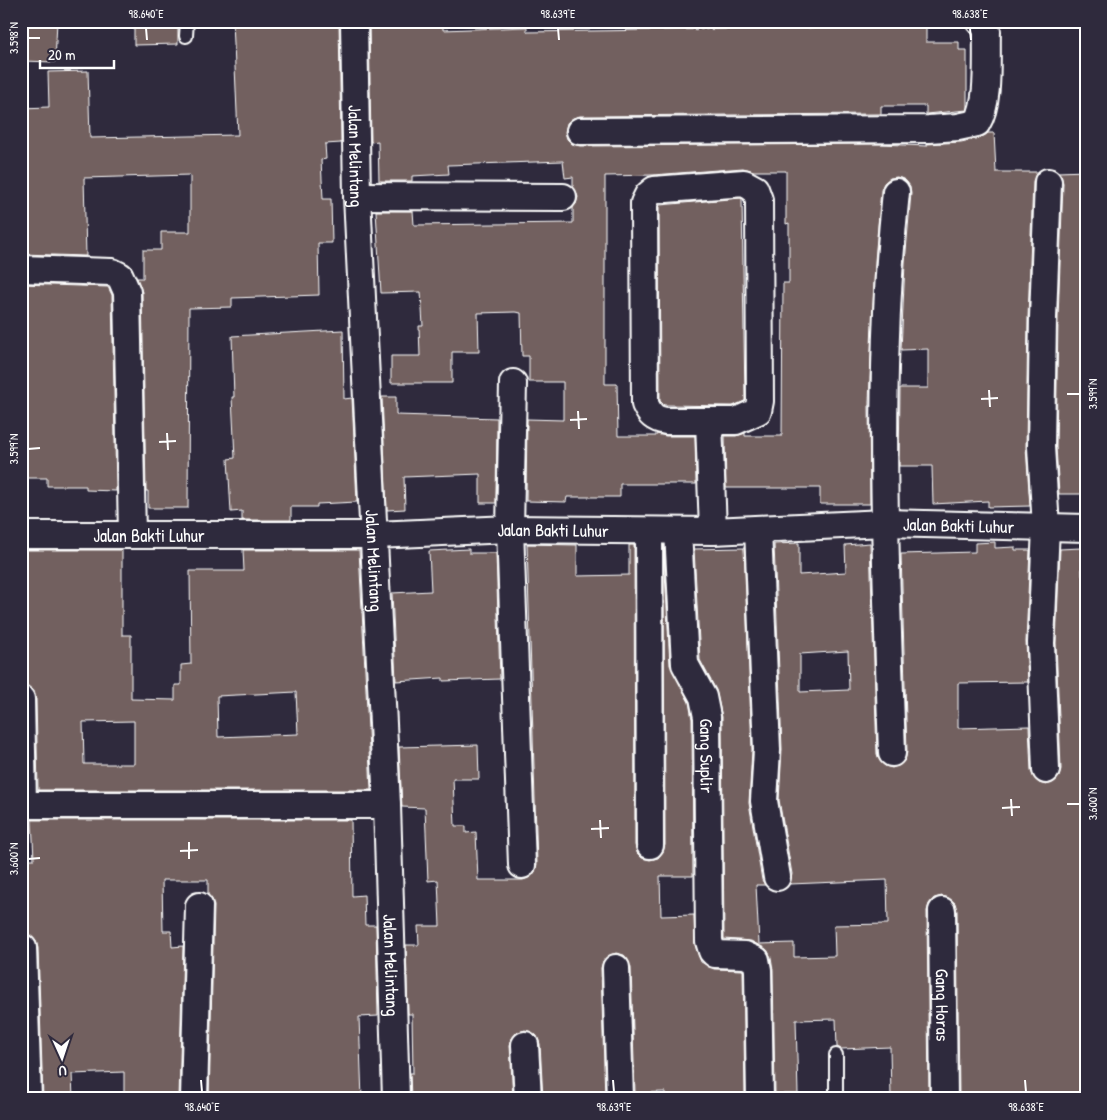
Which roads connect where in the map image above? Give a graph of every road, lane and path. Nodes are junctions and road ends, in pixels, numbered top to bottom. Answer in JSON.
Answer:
{"nodes":[{"id":1,"x":187,"y":21,"type":"edge"},
{"id":2,"x":354,"y":21,"type":"edge"},
{"id":3,"x":979,"y":21,"type":"edge"},
{"id":4,"x":186,"y":36,"type":"dead end"},
{"id":5,"x":580,"y":130,"type":"dead end"},
{"id":6,"x":1048,"y":182,"type":"dead end"},
{"id":7,"x":896,"y":192,"type":"dead end"},
{"id":8,"x":357,"y":196,"type":"junction"},
{"id":9,"x":563,"y":197,"type":"dead end"},
{"id":10,"x":21,"y":269,"type":"edge"},
{"id":11,"x":513,"y":383,"type":"dead end"},
{"id":12,"x":709,"y":421,"type":"junction"},
{"id":13,"x":884,"y":523,"type":"junction"},
{"id":14,"x":1046,"y":528,"type":"junction"},
{"id":15,"x":1086,"y":528,"type":"edge"},
{"id":16,"x":510,"y":529,"type":"junction"},
{"id":17,"x":758,"y":529,"type":"junction"},
{"id":18,"x":649,"y":531,"type":"junction"},
{"id":19,"x":678,"y":531,"type":"junction"},
{"id":20,"x":713,"y":531,"type":"junction"},
{"id":21,"x":21,"y":535,"type":"edge"},
{"id":22,"x":132,"y":535,"type":"junction"},
{"id":23,"x":375,"y":535,"type":"junction"},
{"id":24,"x":21,"y":699,"type":"edge"},
{"id":25,"x":892,"y":753,"type":"dead end"},
{"id":26,"x":1046,"y":770,"type":"dead end"},
{"id":27,"x":22,"y":805,"type":"edge"},
{"id":28,"x":387,"y":805,"type":"junction"},
{"id":29,"x":650,"y":845,"type":"dead end"},
{"id":30,"x":522,"y":866,"type":"dead end"},
{"id":31,"x":777,"y":877,"type":"dead end"},
{"id":32,"x":199,"y":906,"type":"dead end"},
{"id":33,"x":942,"y":911,"type":"dead end"},
{"id":34,"x":24,"y":948,"type":"dead end"},
{"id":35,"x":616,"y":968,"type":"dead end"},
{"id":36,"x":525,"y":1045,"type":"dead end"},
{"id":37,"x":836,"y":1054,"type":"dead end"},
{"id":38,"x":28,"y":1099,"type":"edge"},
{"id":39,"x":194,"y":1099,"type":"edge"},
{"id":40,"x":396,"y":1099,"type":"edge"},
{"id":41,"x":528,"y":1099,"type":"edge"},
{"id":42,"x":620,"y":1099,"type":"edge"},
{"id":43,"x":760,"y":1099,"type":"edge"},
{"id":44,"x":836,"y":1099,"type":"edge"},
{"id":45,"x":944,"y":1099,"type":"edge"}],
"edges":[{"from":1,"to":4,"type":"lane"},
{"from":2,"to":8,"type":"street","name":"Jalan Melintang"},
{"from":3,"to":5,"type":"street"},
{"from":6,"to":14,"type":"street"},
{"from":7,"to":13,"type":"street"},
{"from":8,"to":9,"type":"street"},
{"from":8,"to":23,"type":"street","name":"Jalan Melintang"},
{"from":10,"to":22,"type":"street"},
{"from":11,"to":16,"type":"street"},
{"from":12,"to":12,"type":"street"},
{"from":12,"to":20,"type":"street"},
{"from":13,"to":14,"type":"street","name":"Jalan Bakti Luhur"},
{"from":13,"to":17,"type":"street","name":"Jalan Bakti Luhur"},
{"from":13,"to":25,"type":"street"},
{"from":14,"to":15,"type":"street","name":"Jalan Bakti Luhur"},
{"from":14,"to":26,"type":"street"},
{"from":16,"to":18,"type":"street","name":"Jalan Bakti Luhur"},
{"from":16,"to":23,"type":"street","name":"Jalan Bakti Luhur"},
{"from":16,"to":30,"type":"street"},
{"from":17,"to":20,"type":"street","name":"Jalan Bakti Luhur"},
{"from":17,"to":31,"type":"street"},
{"from":18,"to":19,"type":"street","name":"Jalan Bakti Luhur"},
{"from":18,"to":29,"type":"street"},
{"from":19,"to":20,"type":"street","name":"Jalan Bakti Luhur"},
{"from":19,"to":43,"type":"street","name":"Gang Suplir"},
{"from":21,"to":22,"type":"street","name":"Jalan Bakti Luhur"},
{"from":22,"to":23,"type":"street","name":"Jalan Bakti Luhur"},
{"from":23,"to":28,"type":"street","name":"Jalan Melintang"},
{"from":24,"to":27,"type":"street"},
{"from":27,"to":28,"type":"street"},
{"from":28,"to":40,"type":"street","name":"Jalan Melintang"},
{"from":32,"to":39,"type":"street"},
{"from":33,"to":45,"type":"street","name":"Gang Horas"},
{"from":34,"to":38,"type":"street"},
{"from":35,"to":42,"type":"street"},
{"from":36,"to":41,"type":"street"},
{"from":37,"to":44,"type":"lane"}]}
